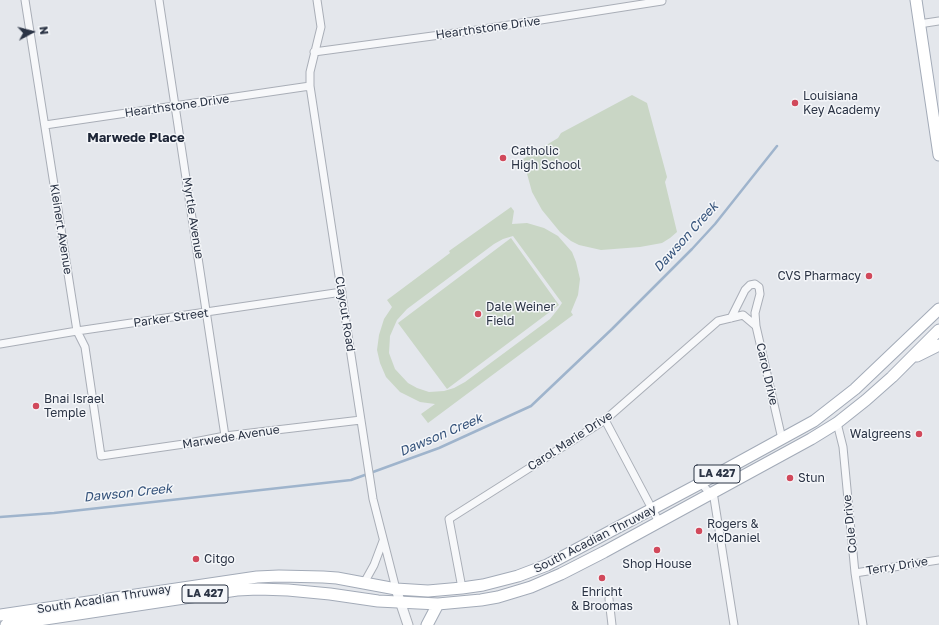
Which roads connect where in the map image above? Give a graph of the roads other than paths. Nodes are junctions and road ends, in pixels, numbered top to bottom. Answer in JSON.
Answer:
{"nodes":[{"id":1,"x":25,"y":0,"type":"edge"},
{"id":2,"x":159,"y":0,"type":"edge"},
{"id":3,"x":317,"y":0,"type":"edge"},
{"id":4,"x":916,"y":0,"type":"edge"},
{"id":5,"x":662,"y":1,"type":"dead end"},
{"id":6,"x":939,"y":21,"type":"edge"},
{"id":7,"x":919,"y":24,"type":"junction"},
{"id":8,"x":314,"y":52,"type":"junction"},
{"id":9,"x":310,"y":86,"type":"junction"},
{"id":10,"x":176,"y":106,"type":"junction"},
{"id":11,"x":45,"y":125,"type":"junction"},
{"id":12,"x":937,"y":134,"type":"edge"},
{"id":13,"x":939,"y":155,"type":"edge"},
{"id":14,"x":342,"y":292,"type":"junction"},
{"id":15,"x":939,"y":309,"type":"edge"},
{"id":16,"x":207,"y":313,"type":"junction"},
{"id":17,"x":743,"y":315,"type":"joint"},
{"id":18,"x":731,"y":318,"type":"junction"},
{"id":19,"x":756,"y":326,"type":"junction"},
{"id":20,"x":939,"y":330,"type":"edge"},
{"id":21,"x":77,"y":331,"type":"junction"},
{"id":22,"x":0,"y":344,"type":"edge"},
{"id":23,"x":939,"y":345,"type":"edge"},
{"id":24,"x":909,"y":359,"type":"junction"},
{"id":25,"x":361,"y":420,"type":"junction"},
{"id":26,"x":605,"y":420,"type":"junction"},
{"id":27,"x":836,"y":423,"type":"junction"},
{"id":28,"x":225,"y":436,"type":"junction"},
{"id":29,"x":782,"y":439,"type":"junction"},
{"id":30,"x":101,"y":456,"type":"joint"},
{"id":31,"x":701,"y":484,"type":"junction"},
{"id":32,"x":710,"y":493,"type":"junction"},
{"id":33,"x":652,"y":509,"type":"junction"},
{"id":34,"x":659,"y":522,"type":"junction"},
{"id":35,"x":383,"y":541,"type":"junction"},
{"id":36,"x":939,"y":560,"type":"edge"},
{"id":37,"x":855,"y":573,"type":"junction"},
{"id":38,"x":364,"y":583,"type":"junction"},
{"id":39,"x":462,"y":588,"type":"junction"},
{"id":40,"x":396,"y":589,"type":"junction"},
{"id":41,"x":609,"y":599,"type":"dead end"},
{"id":42,"x":401,"y":603,"type":"junction"},
{"id":43,"x":438,"y":604,"type":"junction"},
{"id":44,"x":0,"y":615,"type":"edge"},
{"id":45,"x":6,"y":625,"type":"edge"},
{"id":46,"x":408,"y":625,"type":"edge"},
{"id":47,"x":427,"y":625,"type":"edge"},
{"id":48,"x":612,"y":625,"type":"edge"},
{"id":49,"x":734,"y":625,"type":"edge"},
{"id":50,"x":863,"y":625,"type":"edge"}],
"edges":[{"from":1,"to":11,"type":"street","name":"Kleinert Avenue"},
{"from":2,"to":10,"type":"street","name":"Myrtle Avenue"},
{"from":3,"to":8,"type":"street","name":"Claycut Road"},
{"from":4,"to":7,"type":"main road"},
{"from":5,"to":8,"type":"street","name":"Hearthstone Drive"},
{"from":6,"to":7,"type":"street"},
{"from":7,"to":12,"type":"main road"},
{"from":8,"to":9,"type":"street","name":"Claycut Road"},
{"from":9,"to":10,"type":"street","name":"Hearthstone Drive"},
{"from":9,"to":14,"type":"street","name":"Claycut Road"},
{"from":10,"to":11,"type":"street","name":"Hearthstone Drive"},
{"from":10,"to":16,"type":"street","name":"Myrtle Avenue"},
{"from":11,"to":21,"type":"street","name":"Kleinert Avenue"},
{"from":12,"to":13,"type":"main road"},
{"from":14,"to":16,"type":"street","name":"Parker Street"},
{"from":14,"to":25,"type":"street","name":"Claycut Road"},
{"from":15,"to":29,"type":"main road","name":"South Acadian Thruway","number":"LA 427"},
{"from":16,"to":21,"type":"street","name":"Parker Street"},
{"from":16,"to":28,"type":"street","name":"Myrtle Avenue"},
{"from":17,"to":18,"type":"street","name":"Carol Marie Drive"},
{"from":17,"to":19,"type":"street","name":"Carol Drive"},
{"from":18,"to":19,"type":"street"},
{"from":18,"to":26,"type":"street","name":"Carol Marie Drive"},
{"from":19,"to":29,"type":"street","name":"Carol Drive"},
{"from":20,"to":24,"type":"main road","name":"South Acadian Thruway","number":"LA 427"},
{"from":21,"to":22,"type":"street","name":"Parker Street"},
{"from":21,"to":30,"type":"street","name":"Kleinert Avenue"},
{"from":23,"to":24,"type":"main road"},
{"from":24,"to":27,"type":"main road","name":"South Acadian Thruway","number":"LA 427"},
{"from":25,"to":28,"type":"street","name":"Marwede Avenue"},
{"from":25,"to":35,"type":"street","name":"Claycut Road"},
{"from":26,"to":33,"type":"street"},
{"from":26,"to":39,"type":"street","name":"Carol Marie Drive"},
{"from":27,"to":32,"type":"main road","name":"South Acadian Thruway","number":"LA 427"},
{"from":27,"to":37,"type":"street","name":"Cole Drive"},
{"from":28,"to":30,"type":"street","name":"Marwede Avenue"},
{"from":29,"to":31,"type":"main road","name":"South Acadian Thruway","number":"LA 427"},
{"from":31,"to":32,"type":"street"},
{"from":31,"to":33,"type":"main road","name":"South Acadian Thruway","number":"LA 427"},
{"from":32,"to":34,"type":"main road","name":"South Acadian Thruway","number":"LA 427"},
{"from":32,"to":49,"type":"street"},
{"from":33,"to":34,"type":"street"},
{"from":33,"to":39,"type":"main road","name":"South Acadian Thruway","number":"LA 427"},
{"from":34,"to":43,"type":"main road","name":"South Acadian Thruway","number":"LA 427"},
{"from":35,"to":38,"type":"street"},
{"from":35,"to":40,"type":"street","name":"Claycut Road"},
{"from":36,"to":37,"type":"street","name":"Terry Drive"},
{"from":37,"to":50,"type":"street","name":"Cole Drive"},
{"from":38,"to":40,"type":"main road","name":"South Acadian Thruway","number":"LA 427"},
{"from":38,"to":44,"type":"main road","name":"South Acadian Thruway","number":"LA 427"},
{"from":39,"to":40,"type":"main road","name":"South Acadian Thruway","number":"LA 427"},
{"from":40,"to":42,"type":"street","name":"Claycut Road"},
{"from":41,"to":48,"type":"street"},
{"from":42,"to":43,"type":"main road","name":"South Acadian Thruway","number":"LA 427"},
{"from":42,"to":45,"type":"main road","name":"South Acadian Thruway","number":"LA 427"},
{"from":42,"to":46,"type":"street","name":"Claycut Road"},
{"from":43,"to":47,"type":"main road"}]}
